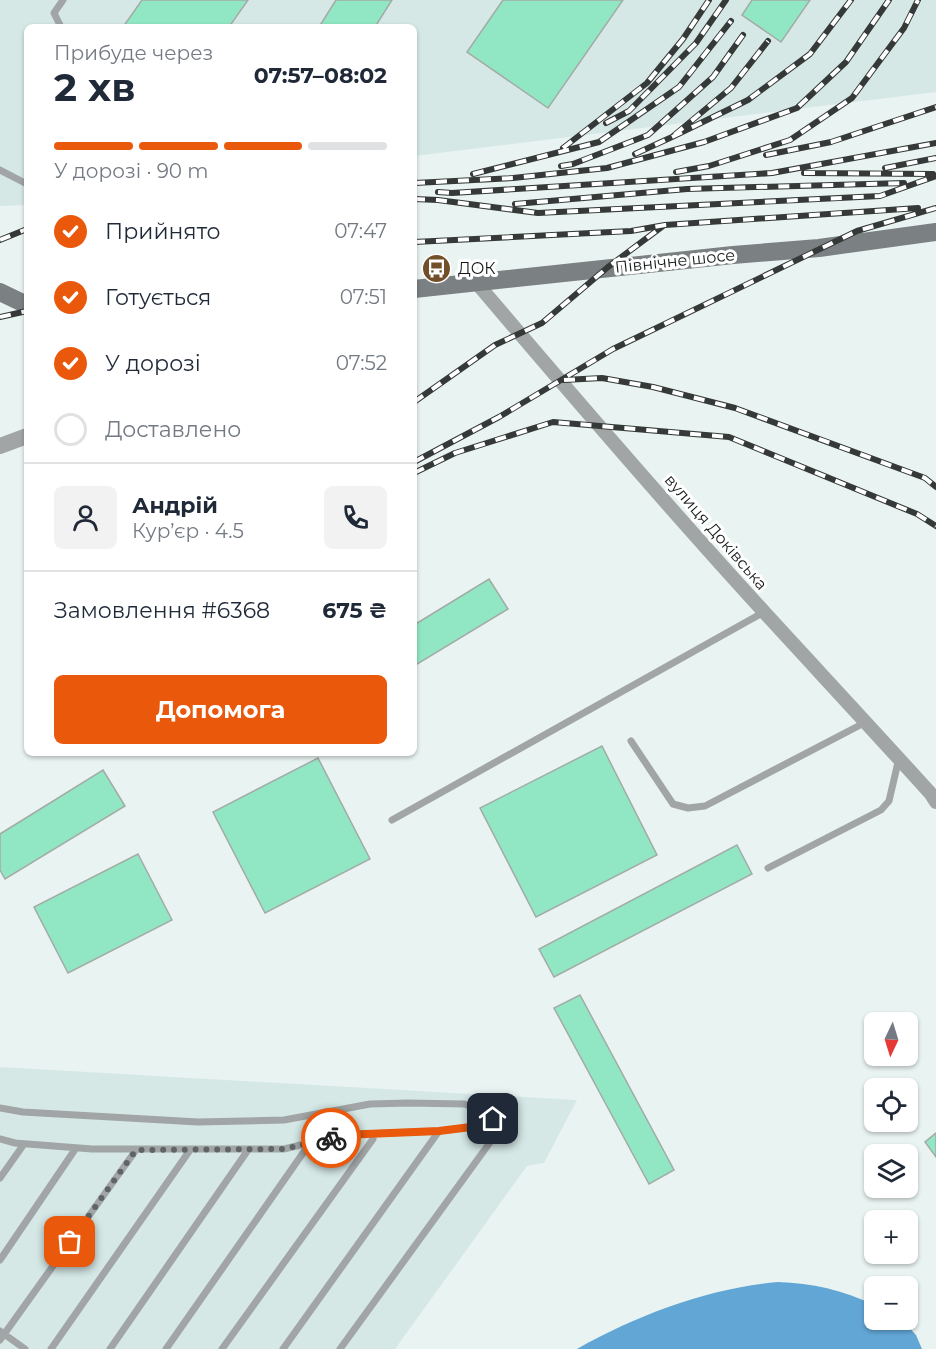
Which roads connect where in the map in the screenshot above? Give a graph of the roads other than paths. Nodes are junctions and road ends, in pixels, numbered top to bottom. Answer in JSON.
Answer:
{"nodes":[{"id":1,"x":63,"y":0,"type":"edge"},
{"id":2,"x":60,"y":24,"type":"edge"},
{"id":3,"x":0,"y":170,"type":"edge"},
{"id":4,"x":24,"y":182,"type":"edge"},
{"id":5,"x":936,"y":232,"type":"edge"},
{"id":6,"x":475,"y":281,"type":"junction"},
{"id":7,"x":417,"y":289,"type":"edge"},
{"id":8,"x":0,"y":292,"type":"edge"},
{"id":9,"x":24,"y":304,"type":"edge"},
{"id":10,"x":24,"y":437,"type":"edge"},
{"id":11,"x":0,"y":446,"type":"edge"},
{"id":12,"x":764,"y":612,"type":"junction"},
{"id":13,"x":866,"y":722,"type":"junction"},
{"id":14,"x":631,"y":741,"type":"dead end"},
{"id":15,"x":899,"y":758,"type":"junction"},
{"id":16,"x":936,"y":802,"type":"edge"},
{"id":17,"x":392,"y":820,"type":"dead end"},
{"id":18,"x":768,"y":868,"type":"dead end"},
{"id":19,"x":0,"y":1108,"type":"edge"},
{"id":20,"x":495,"y":1124,"type":"junction"},
{"id":21,"x":439,"y":1131,"type":"junction"},
{"id":22,"x":0,"y":1139,"type":"edge"},
{"id":23,"x":373,"y":1139,"type":"dead end"},
{"id":24,"x":310,"y":1143,"type":"junction"},
{"id":25,"x":24,"y":1144,"type":"junction"},
{"id":26,"x":76,"y":1148,"type":"junction"},
{"id":27,"x":136,"y":1150,"type":"junction"},
{"id":28,"x":190,"y":1150,"type":"junction"},
{"id":29,"x":248,"y":1150,"type":"junction"},
{"id":30,"x":0,"y":1178,"type":"edge"},
{"id":31,"x":0,"y":1260,"type":"edge"},
{"id":32,"x":1,"y":1335,"type":"edge"},
{"id":33,"x":25,"y":1349,"type":"edge"},
{"id":34,"x":51,"y":1349,"type":"edge"},
{"id":35,"x":110,"y":1349,"type":"edge"},
{"id":36,"x":166,"y":1349,"type":"edge"},
{"id":37,"x":222,"y":1349,"type":"edge"},
{"id":38,"x":283,"y":1349,"type":"edge"},
{"id":39,"x":340,"y":1349,"type":"edge"}],
"edges":[{"from":1,"to":2,"type":"lane"},
{"from":3,"to":4,"type":"lane"},
{"from":5,"to":6,"type":"main road","name":"Північне шосе"},
{"from":6,"to":7,"type":"main road","name":"Північне шосе"},
{"from":6,"to":12,"type":"street","name":"вулиця Доківська"},
{"from":8,"to":9,"type":"main road"},
{"from":10,"to":11,"type":"street"},
{"from":12,"to":13,"type":"street","name":"вулиця Доківська"},
{"from":12,"to":17,"type":"lane"},
{"from":13,"to":14,"type":"lane"},
{"from":13,"to":15,"type":"street","name":"вулиця Доківська"},
{"from":15,"to":16,"type":"street","name":"вулиця Доківська"},
{"from":15,"to":18,"type":"lane"},
{"from":19,"to":20,"type":"lane"},
{"from":20,"to":21,"type":"lane"},
{"from":20,"to":39,"type":"lane"},
{"from":21,"to":24,"type":"lane"},
{"from":21,"to":38,"type":"lane"},
{"from":22,"to":25,"type":"lane"},
{"from":23,"to":37,"type":"lane"},
{"from":24,"to":29,"type":"lane"},
{"from":24,"to":36,"type":"lane"},
{"from":25,"to":26,"type":"lane"},
{"from":25,"to":30,"type":"lane"},
{"from":26,"to":27,"type":"lane"},
{"from":26,"to":31,"type":"lane"},
{"from":27,"to":28,"type":"lane"},
{"from":27,"to":32,"type":"lane"},
{"from":28,"to":29,"type":"lane"},
{"from":28,"to":34,"type":"lane"},
{"from":29,"to":35,"type":"lane"},
{"from":32,"to":33,"type":"lane"}]}
